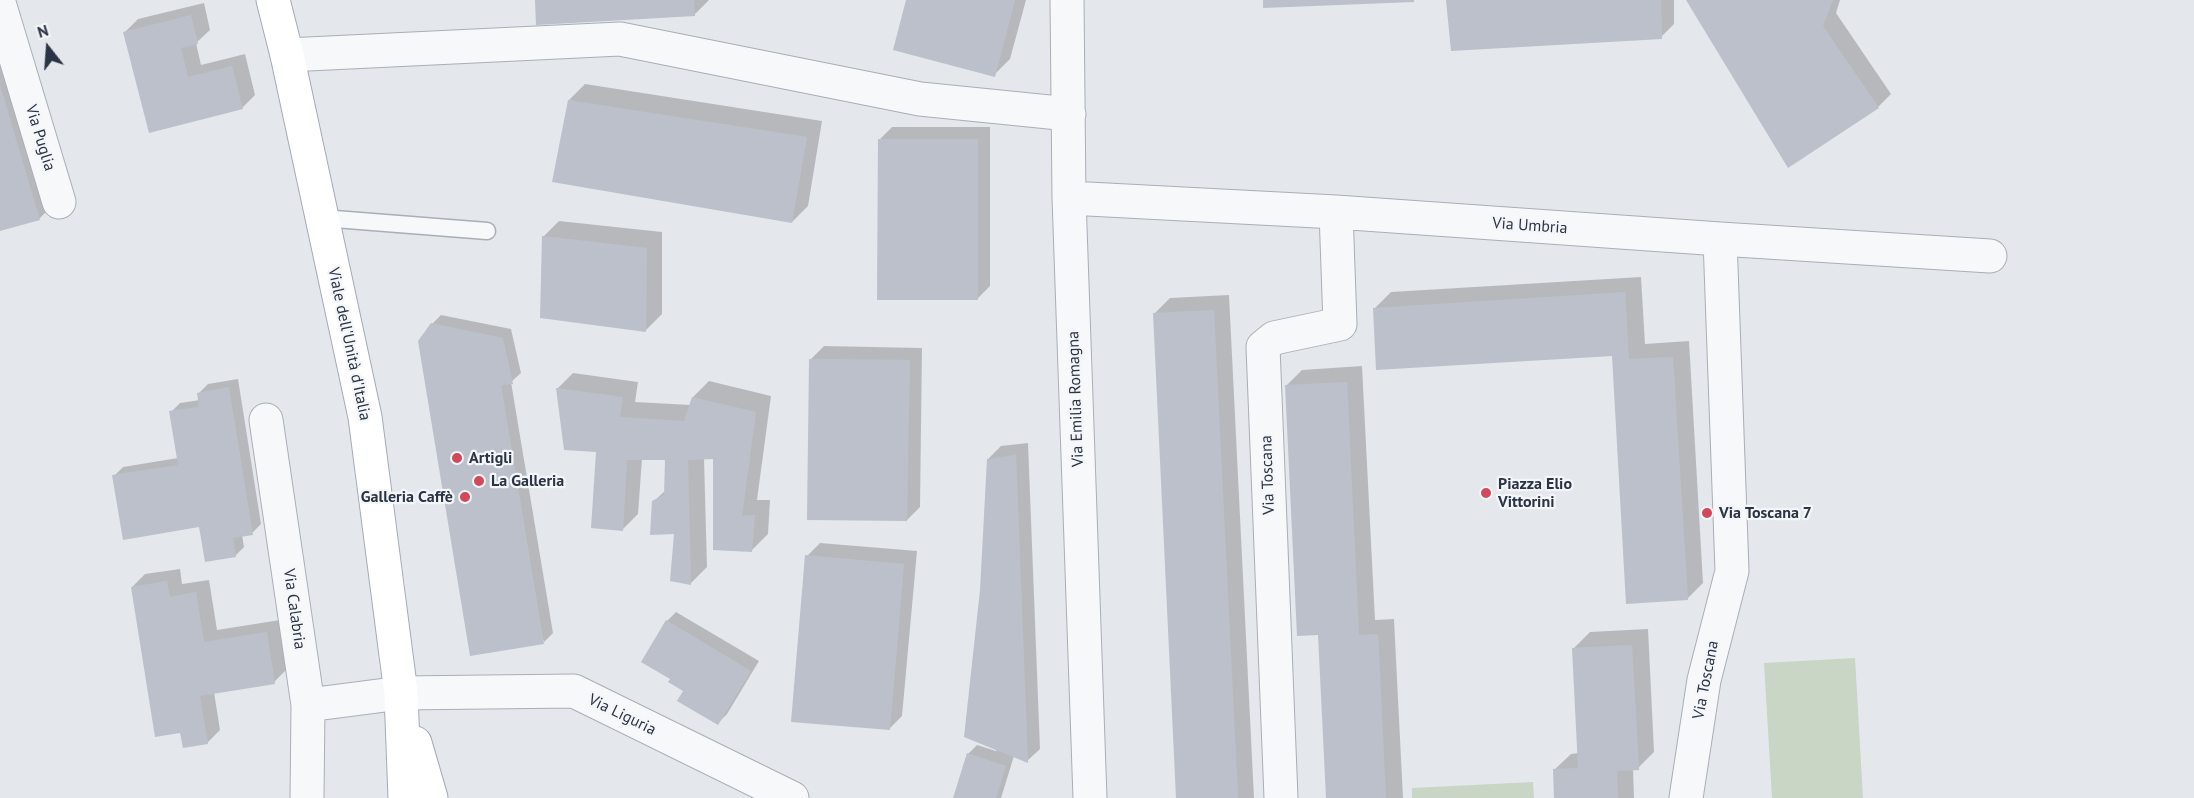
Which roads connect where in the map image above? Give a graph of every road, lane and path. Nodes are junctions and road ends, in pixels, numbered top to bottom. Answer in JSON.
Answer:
{"nodes":[{"id":1,"x":273,"y":0,"type":"edge"},
{"id":2,"x":1067,"y":0,"type":"edge"},
{"id":3,"x":0,"y":6,"type":"edge"},
{"id":4,"x":287,"y":55,"type":"junction"},
{"id":5,"x":1069,"y":114,"type":"junction"},
{"id":6,"x":1069,"y":198,"type":"junction"},
{"id":7,"x":59,"y":202,"type":"dead end"},
{"id":8,"x":1336,"y":212,"type":"junction"},
{"id":9,"x":322,"y":218,"type":"junction"},
{"id":10,"x":487,"y":231,"type":"dead end"},
{"id":11,"x":1720,"y":239,"type":"junction"},
{"id":12,"x":1990,"y":256,"type":"dead end"},
{"id":13,"x":266,"y":420,"type":"dead end"},
{"id":14,"x":401,"y":693,"type":"junction"},
{"id":15,"x":308,"y":705,"type":"junction"},
{"id":16,"x":307,"y":798,"type":"edge"},
{"id":17,"x":405,"y":798,"type":"edge"},
{"id":18,"x":431,"y":798,"type":"edge"},
{"id":19,"x":792,"y":798,"type":"edge"},
{"id":20,"x":1090,"y":798,"type":"edge"},
{"id":21,"x":1281,"y":798,"type":"edge"},
{"id":22,"x":1686,"y":798,"type":"edge"}],
"edges":[{"from":1,"to":4,"type":"main road","name":"Viale dell'Unità d'Italia"},
{"from":2,"to":5,"type":"street","name":"Via Emilia Romagna"},
{"from":3,"to":7,"type":"street","name":"Via Puglia"},
{"from":4,"to":5,"type":"street"},
{"from":4,"to":9,"type":"main road","name":"Viale dell'Unità d'Italia"},
{"from":5,"to":6,"type":"street","name":"Via Emilia Romagna"},
{"from":6,"to":8,"type":"street","name":"Via Umbria"},
{"from":6,"to":20,"type":"street","name":"Via Emilia Romagna"},
{"from":8,"to":11,"type":"street","name":"Via Umbria"},
{"from":8,"to":21,"type":"street","name":"Via Toscana"},
{"from":9,"to":10,"type":"lane"},
{"from":9,"to":14,"type":"main road","name":"Viale dell'Unità d'Italia"},
{"from":11,"to":12,"type":"street","name":"Via Umbria"},
{"from":11,"to":22,"type":"street","name":"Via Toscana"},
{"from":13,"to":15,"type":"street","name":"Via Calabria"},
{"from":14,"to":15,"type":"street","name":"Via Liguria"},
{"from":14,"to":17,"type":"main road","name":"Viale dell'Unità d'Italia"},
{"from":14,"to":18,"type":"main road","name":"Viale dell'Unità d'Italia"},
{"from":14,"to":19,"type":"street","name":"Via Liguria"},
{"from":15,"to":16,"type":"street","name":"Via Calabria"}]}
